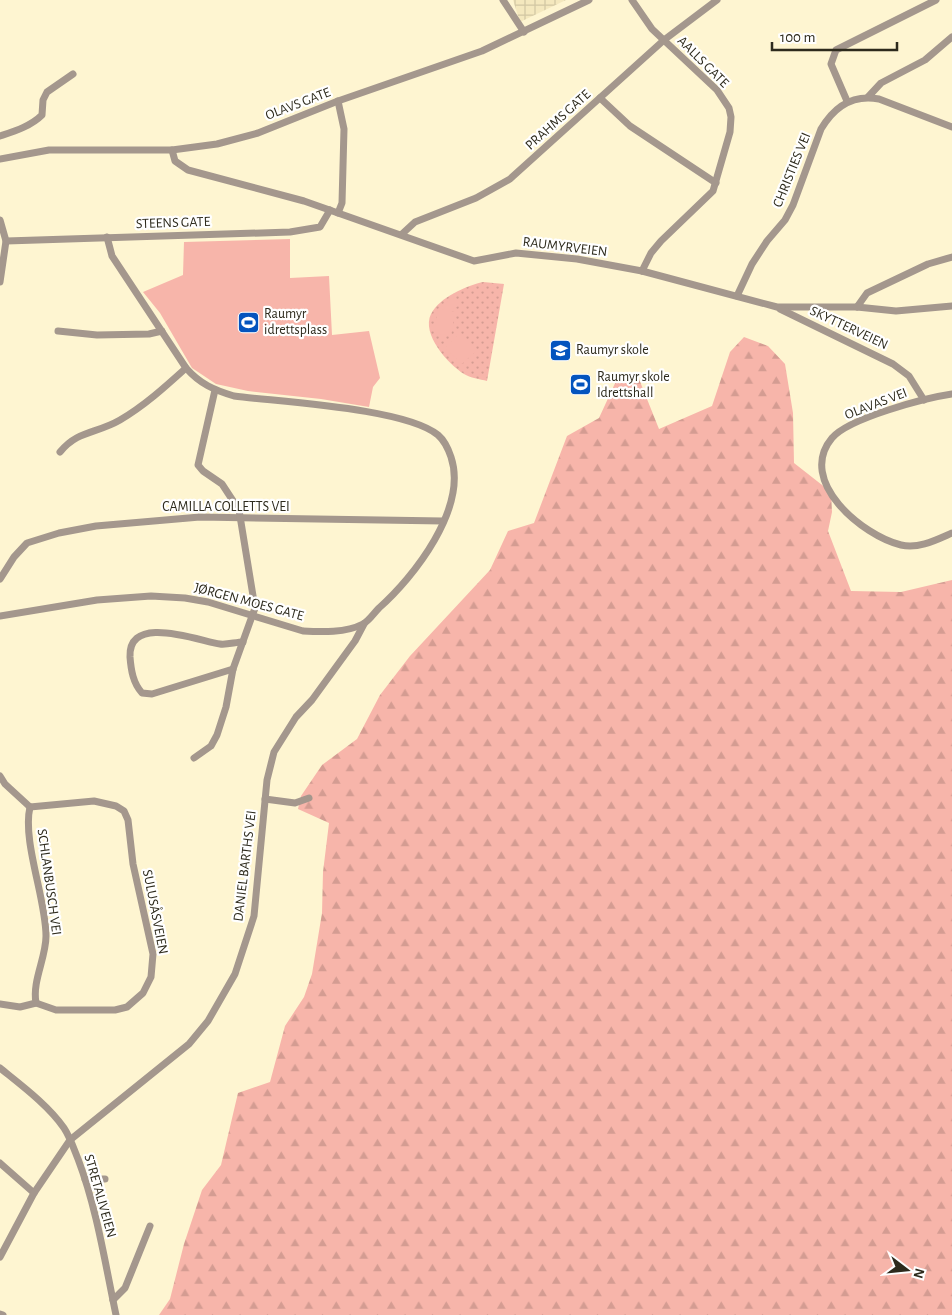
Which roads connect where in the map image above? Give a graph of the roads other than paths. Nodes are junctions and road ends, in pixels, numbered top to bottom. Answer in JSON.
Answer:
{"nodes":[{"id":1,"x":503,"y":0,"type":"edge"},
{"id":2,"x":589,"y":0,"type":"edge"},
{"id":3,"x":632,"y":0,"type":"edge"},
{"id":4,"x":717,"y":0,"type":"edge"},
{"id":5,"x":936,"y":0,"type":"edge"},
{"id":6,"x":524,"y":32,"type":"junction"},
{"id":7,"x":952,"y":37,"type":"edge"},
{"id":8,"x":664,"y":40,"type":"junction"},
{"id":9,"x":73,"y":74,"type":"dead end"},
{"id":10,"x":868,"y":97,"type":"junction"},
{"id":11,"x":600,"y":98,"type":"junction"},
{"id":12,"x":338,"y":101,"type":"junction"},
{"id":13,"x":847,"y":101,"type":"junction"},
{"id":14,"x":952,"y":128,"type":"edge"},
{"id":15,"x":0,"y":136,"type":"edge"},
{"id":16,"x":172,"y":150,"type":"junction"},
{"id":17,"x":0,"y":159,"type":"edge"},
{"id":18,"x":716,"y":182,"type":"junction"},
{"id":19,"x":330,"y":210,"type":"junction"},
{"id":20,"x":338,"y":212,"type":"junction"},
{"id":21,"x":0,"y":220,"type":"edge"},
{"id":22,"x":402,"y":234,"type":"junction"},
{"id":23,"x":107,"y":237,"type":"junction"},
{"id":24,"x":6,"y":241,"type":"junction"},
{"id":25,"x":952,"y":257,"type":"edge"},
{"id":26,"x":642,"y":271,"type":"junction"},
{"id":27,"x":0,"y":282,"type":"edge"},
{"id":28,"x":737,"y":296,"type":"junction"},
{"id":29,"x":952,"y":306,"type":"edge"},
{"id":30,"x":777,"y":307,"type":"junction"},
{"id":31,"x":857,"y":308,"type":"junction"},
{"id":32,"x":58,"y":331,"type":"dead end"},
{"id":33,"x":162,"y":331,"type":"junction"},
{"id":34,"x":186,"y":368,"type":"junction"},
{"id":35,"x":215,"y":390,"type":"junction"},
{"id":36,"x":952,"y":394,"type":"edge"},
{"id":37,"x":924,"y":400,"type":"junction"},
{"id":38,"x":60,"y":452,"type":"dead end"},
{"id":39,"x":241,"y":518,"type":"junction"},
{"id":40,"x":443,"y":521,"type":"junction"},
{"id":41,"x":952,"y":533,"type":"edge"},
{"id":42,"x":0,"y":579,"type":"edge"},
{"id":43,"x":0,"y":616,"type":"edge"},
{"id":44,"x":253,"y":618,"type":"junction"},
{"id":45,"x":364,"y":624,"type":"junction"},
{"id":46,"x":243,"y":642,"type":"junction"},
{"id":47,"x":233,"y":669,"type":"junction"},
{"id":48,"x":194,"y":758,"type":"dead end"},
{"id":49,"x":0,"y":776,"type":"edge"},
{"id":50,"x":309,"y":798,"type":"dead end"},
{"id":51,"x":265,"y":799,"type":"junction"},
{"id":52,"x":30,"y":807,"type":"junction"},
{"id":53,"x":36,"y":1003,"type":"junction"},
{"id":54,"x":0,"y":1004,"type":"edge"},
{"id":55,"x":0,"y":1068,"type":"edge"},
{"id":56,"x":70,"y":1140,"type":"junction"},
{"id":57,"x":0,"y":1163,"type":"edge"},
{"id":58,"x":105,"y":1178,"type":"dead end"},
{"id":59,"x":85,"y":1179,"type":"junction"},
{"id":60,"x":34,"y":1193,"type":"junction"},
{"id":61,"x":150,"y":1226,"type":"dead end"},
{"id":62,"x":0,"y":1258,"type":"edge"},
{"id":63,"x":113,"y":1300,"type":"junction"},
{"id":64,"x":116,"y":1315,"type":"edge"}],
"edges":[{"from":1,"to":6,"type":"street"},
{"from":2,"to":6,"type":"street","name":"OLAVS GATE"},
{"from":3,"to":8,"type":"street","name":"AALLS GATE"},
{"from":4,"to":8,"type":"street","name":"PRAHMS GATE"},
{"from":5,"to":13,"type":"street"},
{"from":6,"to":12,"type":"street","name":"OLAVS GATE"},
{"from":7,"to":10,"type":"street"},
{"from":8,"to":11,"type":"street","name":"PRAHMS GATE"},
{"from":8,"to":18,"type":"street","name":"AALLS GATE"},
{"from":9,"to":15,"type":"street"},
{"from":10,"to":13,"type":"street"},
{"from":10,"to":14,"type":"street"},
{"from":11,"to":18,"type":"street"},
{"from":11,"to":22,"type":"street","name":"PRAHMS GATE"},
{"from":12,"to":16,"type":"street","name":"OLAVS GATE"},
{"from":12,"to":20,"type":"street"},
{"from":13,"to":28,"type":"street","name":"CHRISTIES VEI"},
{"from":16,"to":17,"type":"street","name":"OLAVS GATE"},
{"from":16,"to":19,"type":"street","name":"RAUMYRVEIEN"},
{"from":18,"to":26,"type":"street","name":"AALLS GATE"},
{"from":19,"to":20,"type":"street","name":"RAUMYRVEIEN"},
{"from":19,"to":23,"type":"street","name":"STEENS GATE"},
{"from":20,"to":22,"type":"street","name":"RAUMYRVEIEN"},
{"from":21,"to":24,"type":"street"},
{"from":22,"to":26,"type":"street","name":"RAUMYRVEIEN"},
{"from":23,"to":24,"type":"street","name":"STEENS GATE"},
{"from":23,"to":33,"type":"street"},
{"from":24,"to":27,"type":"street"},
{"from":25,"to":31,"type":"street"},
{"from":26,"to":28,"type":"street","name":"RAUMYRVEIEN"},
{"from":28,"to":30,"type":"street","name":"RAUMYRVEIEN"},
{"from":29,"to":31,"type":"street","name":"RAUMYRVEIEN"},
{"from":30,"to":31,"type":"street","name":"RAUMYRVEIEN"},
{"from":30,"to":37,"type":"street","name":"SKYTTERVEIEN"},
{"from":32,"to":33,"type":"street"},
{"from":33,"to":34,"type":"street"},
{"from":34,"to":35,"type":"street"},
{"from":34,"to":38,"type":"street"},
{"from":35,"to":39,"type":"street"},
{"from":35,"to":40,"type":"street"},
{"from":36,"to":37,"type":"street","name":"OLAVAS VEI"},
{"from":37,"to":41,"type":"street","name":"OLAVAS VEI"},
{"from":39,"to":40,"type":"street","name":"CAMILLA COLLETTS VEI"},
{"from":39,"to":42,"type":"street","name":"CAMILLA COLLETTS VEI"},
{"from":39,"to":44,"type":"street"},
{"from":40,"to":45,"type":"street"},
{"from":43,"to":44,"type":"street","name":"JØRGEN MOES GATE"},
{"from":44,"to":45,"type":"street","name":"JØRGEN MOES GATE"},
{"from":44,"to":46,"type":"street"},
{"from":45,"to":51,"type":"street","name":"DANIEL BARTHS VEI"},
{"from":46,"to":47,"type":"street"},
{"from":46,"to":47,"type":"street"},
{"from":47,"to":48,"type":"street"},
{"from":49,"to":52,"type":"street"},
{"from":50,"to":51,"type":"street"},
{"from":51,"to":56,"type":"street","name":"DANIEL BARTHS VEI"},
{"from":52,"to":53,"type":"street","name":"SCHLANBUSCH VEI"},
{"from":52,"to":53,"type":"street","name":"SULUSÅSVEIEN"},
{"from":53,"to":54,"type":"street","name":"SULUSÅSVEIEN"},
{"from":55,"to":56,"type":"street","name":"STRETALIVEIEN"},
{"from":56,"to":59,"type":"street","name":"STRETALIVEIEN"},
{"from":56,"to":60,"type":"street","name":"DANIEL BARTHS VEI"},
{"from":57,"to":60,"type":"street"},
{"from":58,"to":59,"type":"street"},
{"from":59,"to":63,"type":"street","name":"STRETALIVEIEN"},
{"from":60,"to":62,"type":"street","name":"DANIEL BARTHS VEI"},
{"from":61,"to":63,"type":"street"},
{"from":63,"to":64,"type":"street","name":"STRETALIVEIEN"}]}
